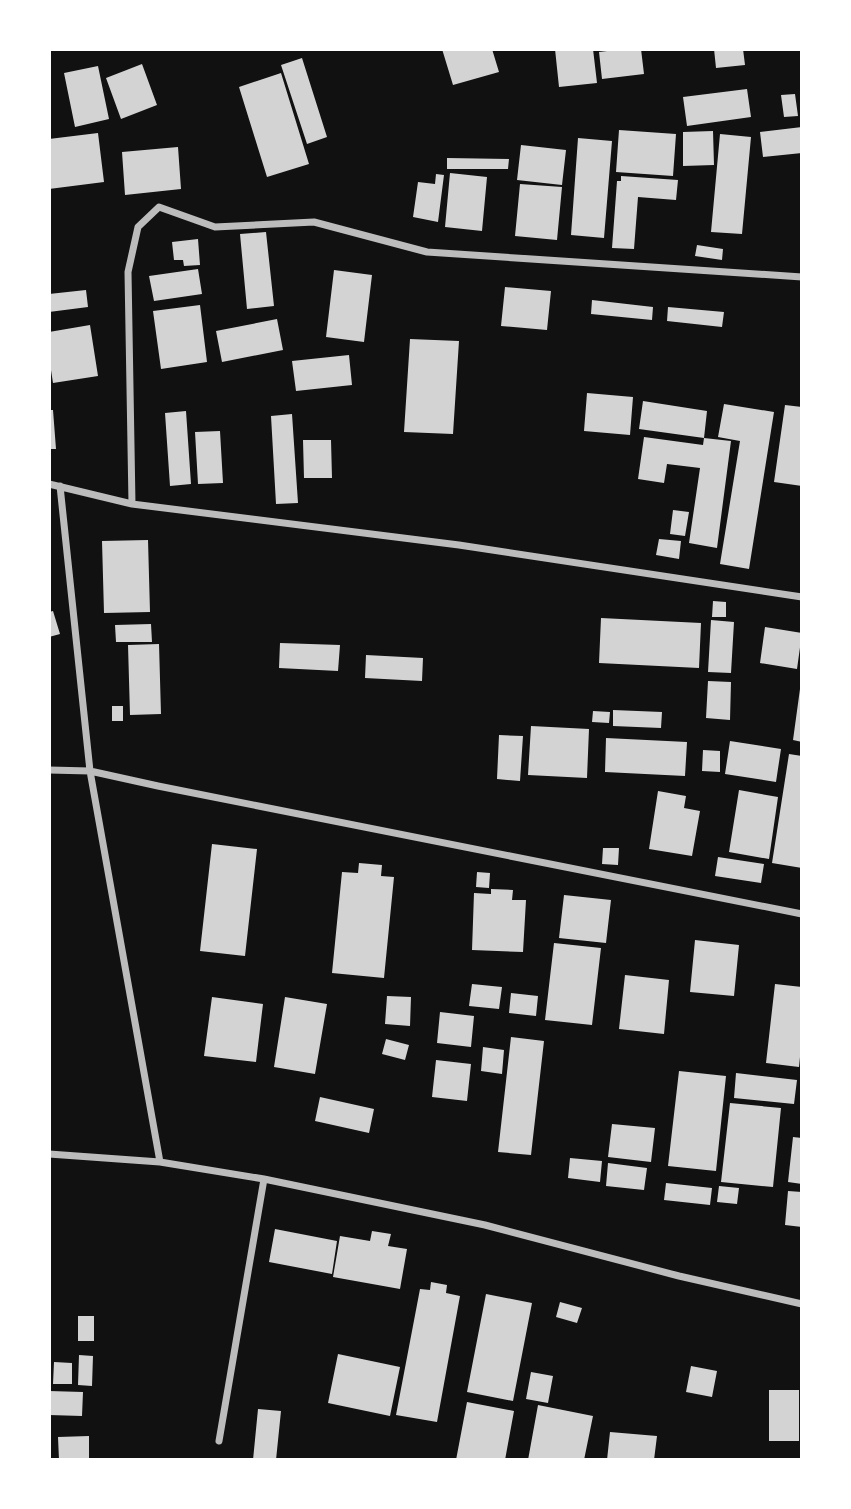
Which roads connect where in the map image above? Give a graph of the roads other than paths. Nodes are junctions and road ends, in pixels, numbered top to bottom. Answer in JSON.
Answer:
{"nodes":[{"id":1,"x":802,"y":276,"type":"edge"},
{"id":2,"x":49,"y":484,"type":"edge"},
{"id":3,"x":60,"y":486,"type":"junction"},
{"id":4,"x":132,"y":503,"type":"junction"},
{"id":5,"x":802,"y":597,"type":"edge"},
{"id":6,"x":49,"y":770,"type":"edge"},
{"id":7,"x":90,"y":771,"type":"junction"},
{"id":8,"x":802,"y":914,"type":"edge"},
{"id":9,"x":49,"y":1154,"type":"edge"},
{"id":10,"x":160,"y":1162,"type":"junction"},
{"id":11,"x":264,"y":1179,"type":"junction"},
{"id":12,"x":802,"y":1304,"type":"edge"},
{"id":13,"x":219,"y":1441,"type":"dead end"}],
"edges":[{"from":1,"to":4,"type":"street"},
{"from":2,"to":3,"type":"street"},
{"from":3,"to":4,"type":"street"},
{"from":3,"to":7,"type":"street"},
{"from":4,"to":5,"type":"street"},
{"from":6,"to":7,"type":"street"},
{"from":7,"to":8,"type":"street"},
{"from":7,"to":10,"type":"street"},
{"from":9,"to":10,"type":"street"},
{"from":10,"to":11,"type":"street"},
{"from":11,"to":12,"type":"street"},
{"from":11,"to":13,"type":"street"}]}
